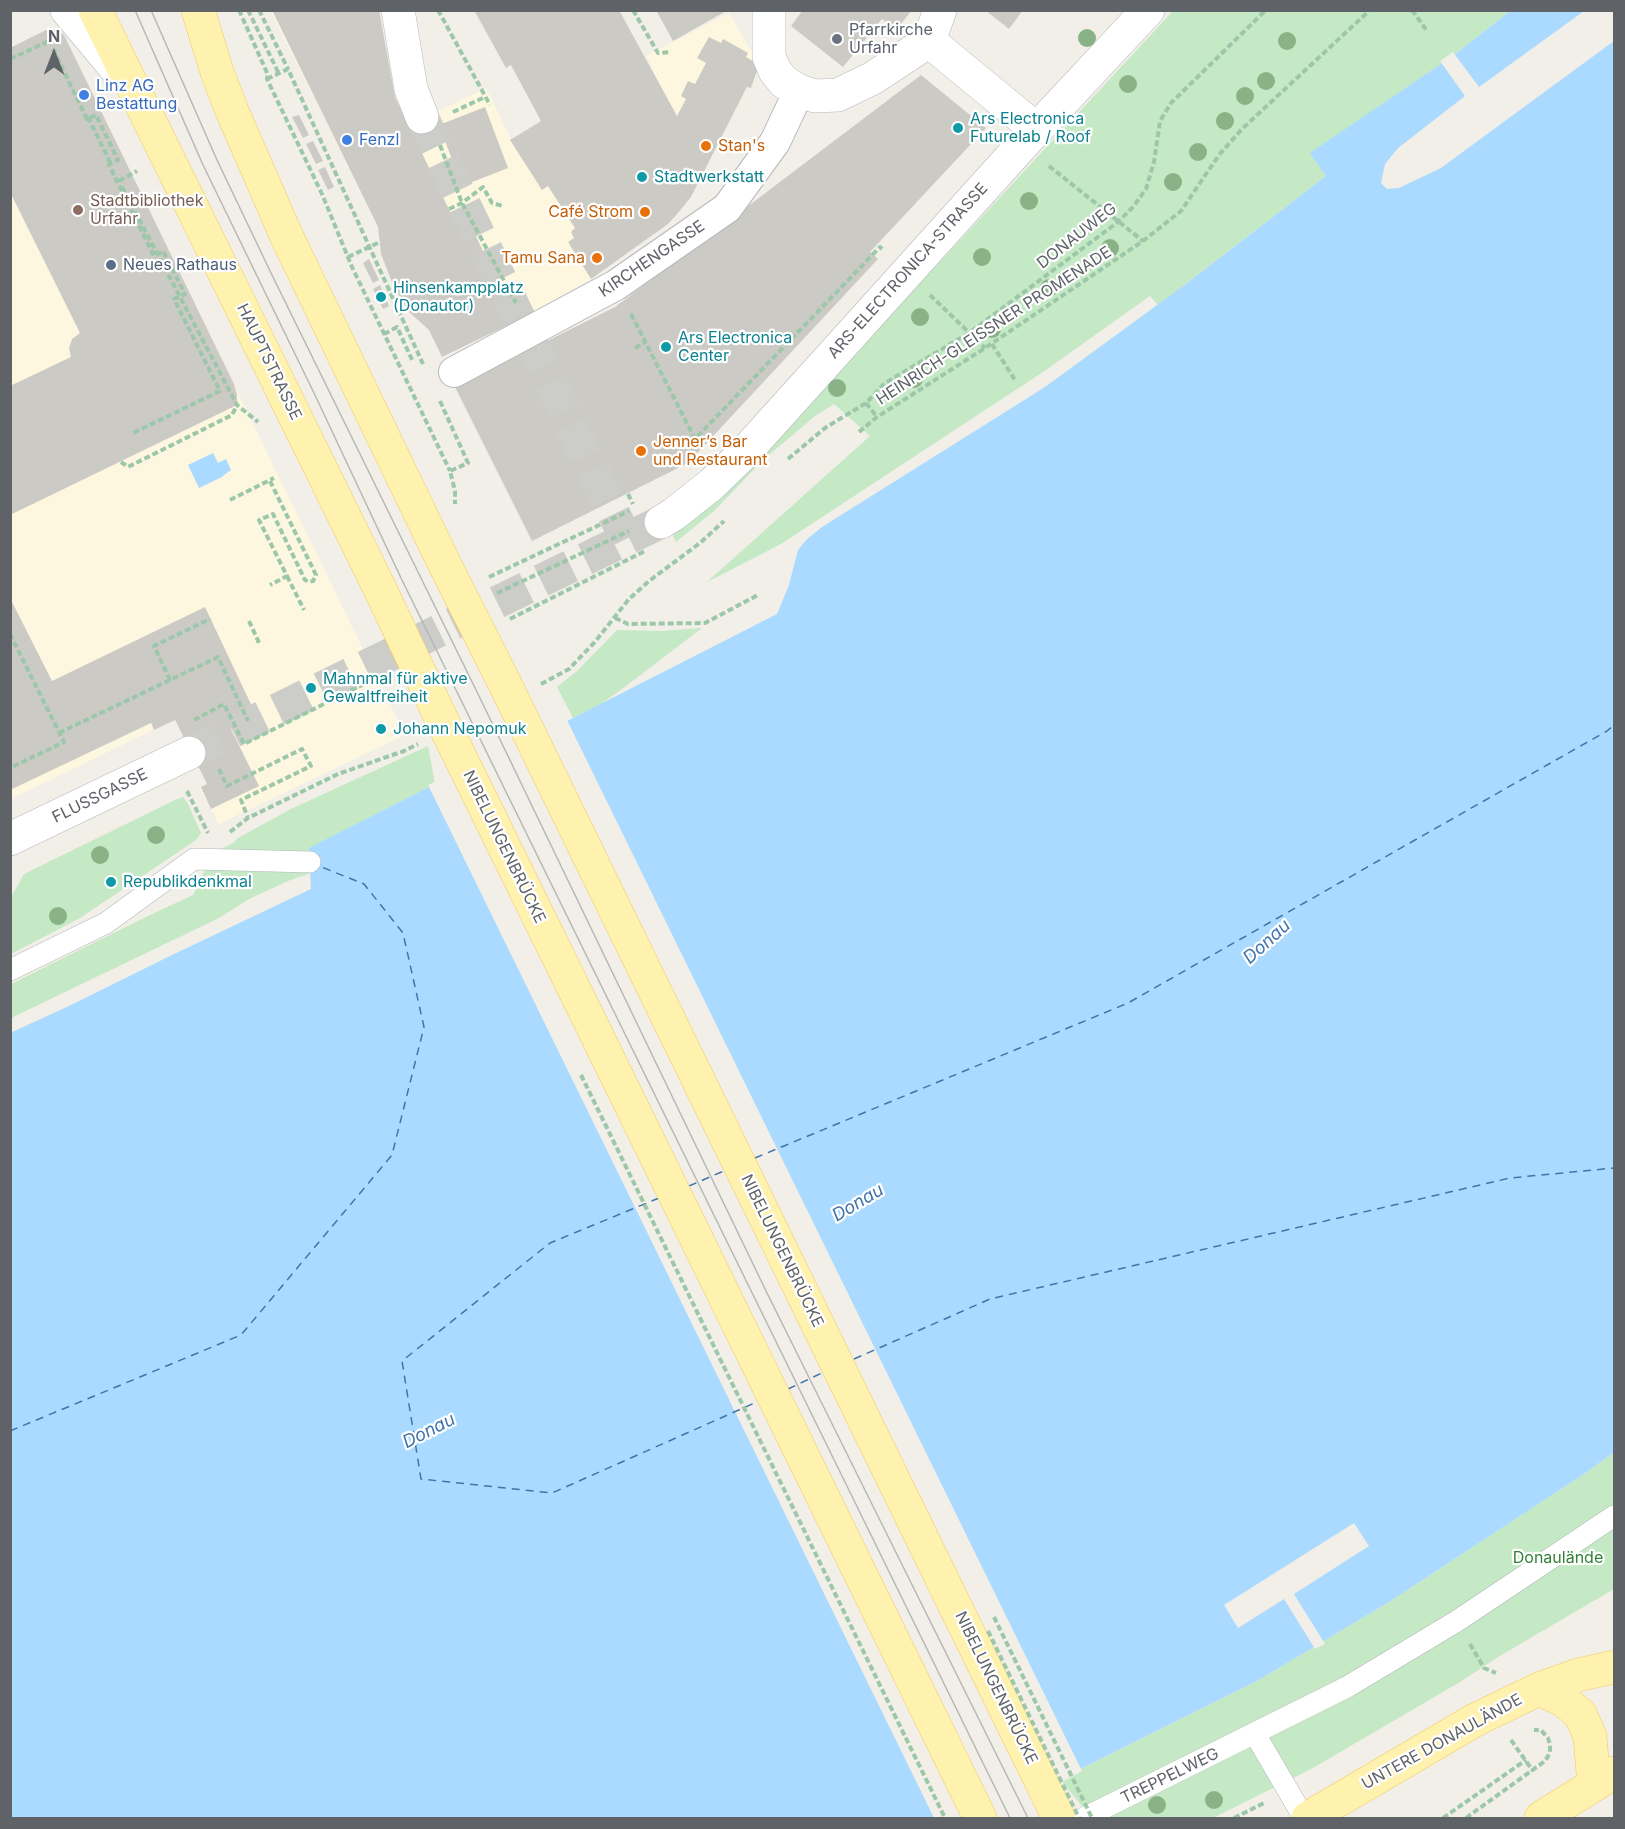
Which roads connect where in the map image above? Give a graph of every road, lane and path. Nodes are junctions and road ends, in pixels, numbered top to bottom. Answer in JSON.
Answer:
{"nodes":[{"id":1,"x":94,"y":10,"type":"edge"},
{"id":2,"x":198,"y":10,"type":"edge"},
{"id":3,"x":248,"y":10,"type":"edge"},
{"id":4,"x":259,"y":10,"type":"edge"},
{"id":5,"x":398,"y":10,"type":"edge"},
{"id":6,"x":438,"y":10,"type":"edge"},
{"id":7,"x":633,"y":10,"type":"edge"},
{"id":8,"x":769,"y":10,"type":"edge"},
{"id":9,"x":939,"y":10,"type":"edge"},
{"id":10,"x":1148,"y":10,"type":"edge"},
{"id":11,"x":1266,"y":10,"type":"edge"},
{"id":12,"x":1370,"y":10,"type":"edge"},
{"id":13,"x":1412,"y":10,"type":"edge"},
{"id":14,"x":240,"y":11,"type":"edge"},
{"id":15,"x":57,"y":23,"type":"edge"},
{"id":16,"x":1427,"y":31,"type":"dead end"},
{"id":17,"x":929,"y":41,"type":"junction"},
{"id":18,"x":670,"y":52,"type":"dead end"},
{"id":19,"x":10,"y":59,"type":"edge"},
{"id":20,"x":288,"y":69,"type":"junction"},
{"id":21,"x":279,"y":74,"type":"junction"},
{"id":22,"x":267,"y":79,"type":"junction"},
{"id":23,"x":134,"y":90,"type":"junction"},
{"id":24,"x":799,"y":91,"type":"junction"},
{"id":25,"x":485,"y":97,"type":"junction"},
{"id":26,"x":490,"y":105,"type":"dead end"},
{"id":27,"x":438,"y":124,"type":"junction"},
{"id":28,"x":1030,"y":137,"type":"junction"},
{"id":29,"x":141,"y":169,"type":"dead end"},
{"id":30,"x":119,"y":181,"type":"junction"},
{"id":31,"x":462,"y":203,"type":"junction"},
{"id":32,"x":503,"y":206,"type":"dead end"},
{"id":33,"x":449,"y":209,"type":"dead end"},
{"id":34,"x":1118,"y":222,"type":"junction"},
{"id":35,"x":380,"y":242,"type":"dead end"},
{"id":36,"x":1143,"y":242,"type":"junction"},
{"id":37,"x":369,"y":247,"type":"junction"},
{"id":38,"x":348,"y":257,"type":"junction"},
{"id":39,"x":896,"y":262,"type":"junction"},
{"id":40,"x":616,"y":285,"type":"junction"},
{"id":41,"x":509,"y":310,"type":"dead end"},
{"id":42,"x":404,"y":323,"type":"junction"},
{"id":43,"x":397,"y":327,"type":"junction"},
{"id":44,"x":969,"y":333,"type":"junction"},
{"id":45,"x":384,"y":334,"type":"junction"},
{"id":46,"x":645,"y":342,"type":"junction"},
{"id":47,"x":992,"y":344,"type":"junction"},
{"id":48,"x":635,"y":348,"type":"dead end"},
{"id":49,"x":986,"y":348,"type":"junction"},
{"id":50,"x":413,"y":362,"type":"dead end"},
{"id":51,"x":425,"y":368,"type":"dead end"},
{"id":52,"x":454,"y":372,"type":"dead end"},
{"id":53,"x":1015,"y":380,"type":"dead end"},
{"id":54,"x":439,"y":400,"type":"dead end"},
{"id":55,"x":237,"y":405,"type":"junction"},
{"id":56,"x":877,"y":417,"type":"junction"},
{"id":57,"x":264,"y":426,"type":"dead end"},
{"id":58,"x":860,"y":432,"type":"dead end"},
{"id":59,"x":131,"y":434,"type":"dead end"},
{"id":60,"x":121,"y":462,"type":"dead end"},
{"id":61,"x":450,"y":471,"type":"junction"},
{"id":62,"x":230,"y":500,"type":"dead end"},
{"id":63,"x":454,"y":509,"type":"dead end"},
{"id":64,"x":645,"y":527,"type":"junction"},
{"id":65,"x":287,"y":576,"type":"junction"},
{"id":66,"x":486,"y":579,"type":"dead end"},
{"id":67,"x":270,"y":585,"type":"dead end"},
{"id":68,"x":494,"y":595,"type":"dead end"},
{"id":69,"x":758,"y":595,"type":"dead end"},
{"id":70,"x":304,"y":610,"type":"dead end"},
{"id":71,"x":615,"y":618,"type":"dead end"},
{"id":72,"x":210,"y":619,"type":"dead end"},
{"id":73,"x":249,"y":621,"type":"dead end"},
{"id":74,"x":506,"y":621,"type":"dead end"},
{"id":75,"x":10,"y":634,"type":"edge"},
{"id":76,"x":260,"y":645,"type":"dead end"},
{"id":77,"x":385,"y":674,"type":"dead end"},
{"id":78,"x":170,"y":680,"type":"junction"},
{"id":79,"x":229,"y":713,"type":"dead end"},
{"id":80,"x":440,"y":716,"type":"joint"},
{"id":81,"x":248,"y":721,"type":"dead end"},
{"id":82,"x":59,"y":733,"type":"junction"},
{"id":83,"x":417,"y":740,"type":"dead end"},
{"id":84,"x":422,"y":751,"type":"dead end"},
{"id":85,"x":189,"y":753,"type":"tunnel mouth"},
{"id":86,"x":10,"y":768,"type":"edge"},
{"id":87,"x":255,"y":772,"type":"dead end"},
{"id":88,"x":185,"y":787,"type":"dead end"},
{"id":89,"x":248,"y":818,"type":"dead end"},
{"id":90,"x":211,"y":838,"type":"dead end"},
{"id":91,"x":10,"y":839,"type":"edge"},
{"id":92,"x":310,"y":862,"type":"dead end"},
{"id":93,"x":10,"y":970,"type":"edge"},
{"id":94,"x":579,"y":1071,"type":"dead end"},
{"id":95,"x":1614,"y":1516,"type":"edge"},
{"id":96,"x":1466,"y":1636,"type":"dead end"},
{"id":97,"x":1614,"y":1667,"type":"edge"},
{"id":98,"x":1496,"y":1673,"type":"dead end"},
{"id":99,"x":1539,"y":1689,"type":"junction"},
{"id":100,"x":1529,"y":1729,"type":"dead end"},
{"id":101,"x":1255,"y":1734,"type":"junction"},
{"id":102,"x":1514,"y":1746,"type":"dead end"},
{"id":103,"x":1526,"y":1760,"type":"junction"},
{"id":104,"x":1533,"y":1771,"type":"junction"},
{"id":105,"x":1604,"y":1778,"type":"edge"},
{"id":106,"x":945,"y":1818,"type":"edge"},
{"id":107,"x":980,"y":1818,"type":"edge"},
{"id":108,"x":1059,"y":1818,"type":"edge"},
{"id":109,"x":1084,"y":1818,"type":"edge"},
{"id":110,"x":1304,"y":1818,"type":"edge"},
{"id":111,"x":1308,"y":1818,"type":"edge"},
{"id":112,"x":1443,"y":1818,"type":"edge"},
{"id":113,"x":1466,"y":1818,"type":"edge"},
{"id":114,"x":1541,"y":1818,"type":"edge"}],
"edges":[{"from":1,"to":23,"type":"main road","name":"HAUPTSTRASSE"},
{"from":2,"to":108,"type":"main road","name":"NIBELUNGENBRÜCKE","bridge":true},
{"from":3,"to":21,"type":"path"},
{"from":4,"to":20,"type":"path"},
{"from":5,"to":27,"type":"street"},
{"from":6,"to":25,"type":"path"},
{"from":7,"to":18,"type":"path"},
{"from":8,"to":24,"type":"street"},
{"from":9,"to":17,"type":"street"},
{"from":10,"to":28,"type":"street","name":"ARS-ELECTRONICA-STRASSE"},
{"from":11,"to":34,"type":"path","name":"DONAUWEG"},
{"from":12,"to":36,"type":"path","name":"HEINRICH-GLEISSNER PROMENADE"},
{"from":13,"to":16,"type":"path"},
{"from":14,"to":22,"type":"path"},
{"from":15,"to":23,"type":"street"},
{"from":15,"to":30,"type":"path"},
{"from":17,"to":24,"type":"street"},
{"from":17,"to":28,"type":"street"},
{"from":19,"to":59,"type":"path"},
{"from":20,"to":21,"type":"path"},
{"from":20,"to":37,"type":"path"},
{"from":21,"to":22,"type":"path"},
{"from":22,"to":38,"type":"path"},
{"from":23,"to":80,"type":"main road","name":"HAUPTSTRASSE"},
{"from":24,"to":40,"type":"street","name":"KIRCHENGASSE"},
{"from":25,"to":26,"type":"path"},
{"from":25,"to":27,"type":"path"},
{"from":27,"to":31,"type":"path"},
{"from":28,"to":34,"type":"path"},
{"from":28,"to":39,"type":"street","name":"ARS-ELECTRONICA-STRASSE"},
{"from":29,"to":30,"type":"path"},
{"from":30,"to":55,"type":"path"},
{"from":31,"to":32,"type":"path"},
{"from":31,"to":33,"type":"path"},
{"from":31,"to":41,"type":"path"},
{"from":34,"to":36,"type":"path"},
{"from":34,"to":44,"type":"path","name":"DONAUWEG"},
{"from":35,"to":37,"type":"path"},
{"from":36,"to":47,"type":"path","name":"HEINRICH-GLEISSNER PROMENADE"},
{"from":37,"to":38,"type":"path"},
{"from":37,"to":42,"type":"path"},
{"from":38,"to":45,"type":"path"},
{"from":39,"to":44,"type":"path"},
{"from":39,"to":46,"type":"path"},
{"from":39,"to":64,"type":"street","name":"ARS-ELECTRONICA-STRASSE"},
{"from":40,"to":46,"type":"path"},
{"from":40,"to":52,"type":"street","name":"KIRCHENGASSE"},
{"from":42,"to":43,"type":"path"},
{"from":42,"to":51,"type":"path"},
{"from":43,"to":45,"type":"path"},
{"from":43,"to":50,"type":"path"},
{"from":44,"to":49,"type":"path"},
{"from":44,"to":56,"type":"path","name":"DONAUWEG"},
{"from":45,"to":61,"type":"path"},
{"from":46,"to":48,"type":"path"},
{"from":47,"to":49,"type":"path","name":"HEINRICH-GLEISSNER PROMENADE"},
{"from":47,"to":53,"type":"path"},
{"from":49,"to":56,"type":"path","name":"HEINRICH-GLEISSNER PROMENADE"},
{"from":54,"to":61,"type":"path"},
{"from":55,"to":57,"type":"path"},
{"from":55,"to":60,"type":"path"},
{"from":56,"to":58,"type":"path","name":"HEINRICH-GLEISSNER PROMENADE"},
{"from":61,"to":63,"type":"path"},
{"from":62,"to":65,"type":"path"},
{"from":64,"to":66,"type":"path"},
{"from":64,"to":68,"type":"path"},
{"from":64,"to":74,"type":"path"},
{"from":65,"to":67,"type":"path"},
{"from":65,"to":70,"type":"path"},
{"from":69,"to":71,"type":"path"},
{"from":72,"to":78,"type":"path"},
{"from":73,"to":76,"type":"path"},
{"from":75,"to":82,"type":"path"},
{"from":77,"to":79,"type":"path"},
{"from":78,"to":81,"type":"path"},
{"from":78,"to":82,"type":"path"},
{"from":80,"to":107,"type":"main road","name":"NIBELUNGENBRÜCKE","bridge":true},
{"from":82,"to":86,"type":"path"},
{"from":83,"to":84,"type":"path"},
{"from":85,"to":91,"type":"street","name":"FLUSSGASSE"},
{"from":87,"to":89,"type":"path"},
{"from":88,"to":90,"type":"path"},
{"from":92,"to":93,"type":"lane"},
{"from":94,"to":106,"type":"path","bridge":true},
{"from":95,"to":101,"type":"lane","name":"TREPPELWEG"},
{"from":96,"to":98,"type":"path"},
{"from":97,"to":99,"type":"main road","name":"UNTERE DONAULÄNDE"},
{"from":99,"to":105,"type":"main road"},
{"from":99,"to":111,"type":"main road","name":"UNTERE DONAULÄNDE"},
{"from":100,"to":104,"type":"path"},
{"from":101,"to":109,"type":"lane","name":"TREPPELWEG"},
{"from":101,"to":110,"type":"lane"},
{"from":102,"to":103,"type":"path"},
{"from":103,"to":104,"type":"path"},
{"from":103,"to":112,"type":"path"},
{"from":104,"to":113,"type":"path"},
{"from":105,"to":114,"type":"main road"}]}
